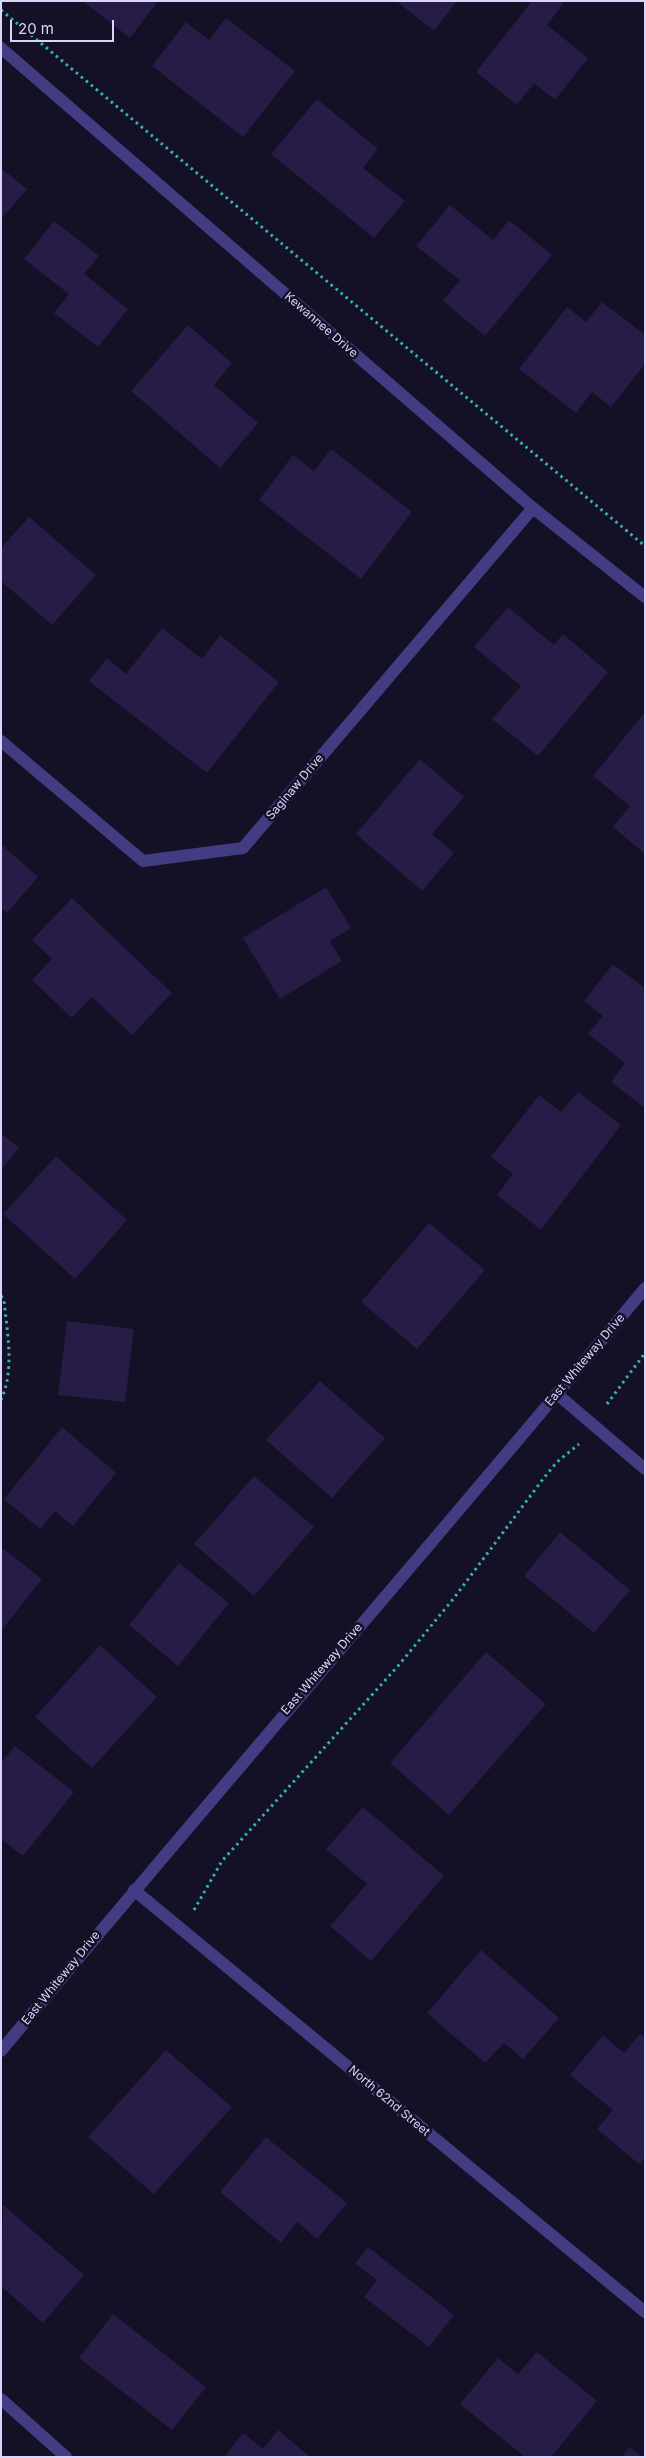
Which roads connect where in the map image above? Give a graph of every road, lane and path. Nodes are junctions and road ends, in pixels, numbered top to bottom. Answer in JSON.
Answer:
{"nodes":[{"id":1,"x":1,"y":10,"type":"edge"},
{"id":2,"x":1,"y":48,"type":"edge"},
{"id":3,"x":533,"y":508,"type":"junction"},
{"id":4,"x":645,"y":546,"type":"edge"},
{"id":5,"x":645,"y":597,"type":"edge"},
{"id":6,"x":1,"y":741,"type":"edge"},
{"id":7,"x":645,"y":1288,"type":"edge"},
{"id":8,"x":1,"y":1296,"type":"edge"},
{"id":9,"x":645,"y":1353,"type":"edge"},
{"id":10,"x":557,"y":1394,"type":"junction"},
{"id":11,"x":1,"y":1400,"type":"edge"},
{"id":12,"x":593,"y":1424,"type":"junction"},
{"id":13,"x":645,"y":1469,"type":"edge"},
{"id":14,"x":134,"y":1890,"type":"junction"},
{"id":15,"x":182,"y":1929,"type":"junction"},
{"id":16,"x":1,"y":2051,"type":"edge"},
{"id":17,"x":645,"y":2312,"type":"edge"},
{"id":18,"x":1,"y":2399,"type":"edge"},
{"id":19,"x":66,"y":2457,"type":"edge"}],
"edges":[{"from":1,"to":4,"type":"path"},
{"from":2,"to":3,"type":"street","name":"Kewannee Drive"},
{"from":3,"to":5,"type":"street","name":"Kewannee Drive"},
{"from":3,"to":6,"type":"street","name":"Saginaw Drive"},
{"from":7,"to":10,"type":"street","name":"East Whiteway Drive"},
{"from":8,"to":11,"type":"path"},
{"from":9,"to":12,"type":"path"},
{"from":10,"to":12,"type":"street"},
{"from":10,"to":14,"type":"street","name":"East Whiteway Drive"},
{"from":12,"to":13,"type":"street"},
{"from":12,"to":15,"type":"path"},
{"from":14,"to":15,"type":"street","name":"North 62nd Street"},
{"from":14,"to":16,"type":"street","name":"East Whiteway Drive"},
{"from":15,"to":17,"type":"street","name":"North 62nd Street"},
{"from":18,"to":19,"type":"street"}]}
